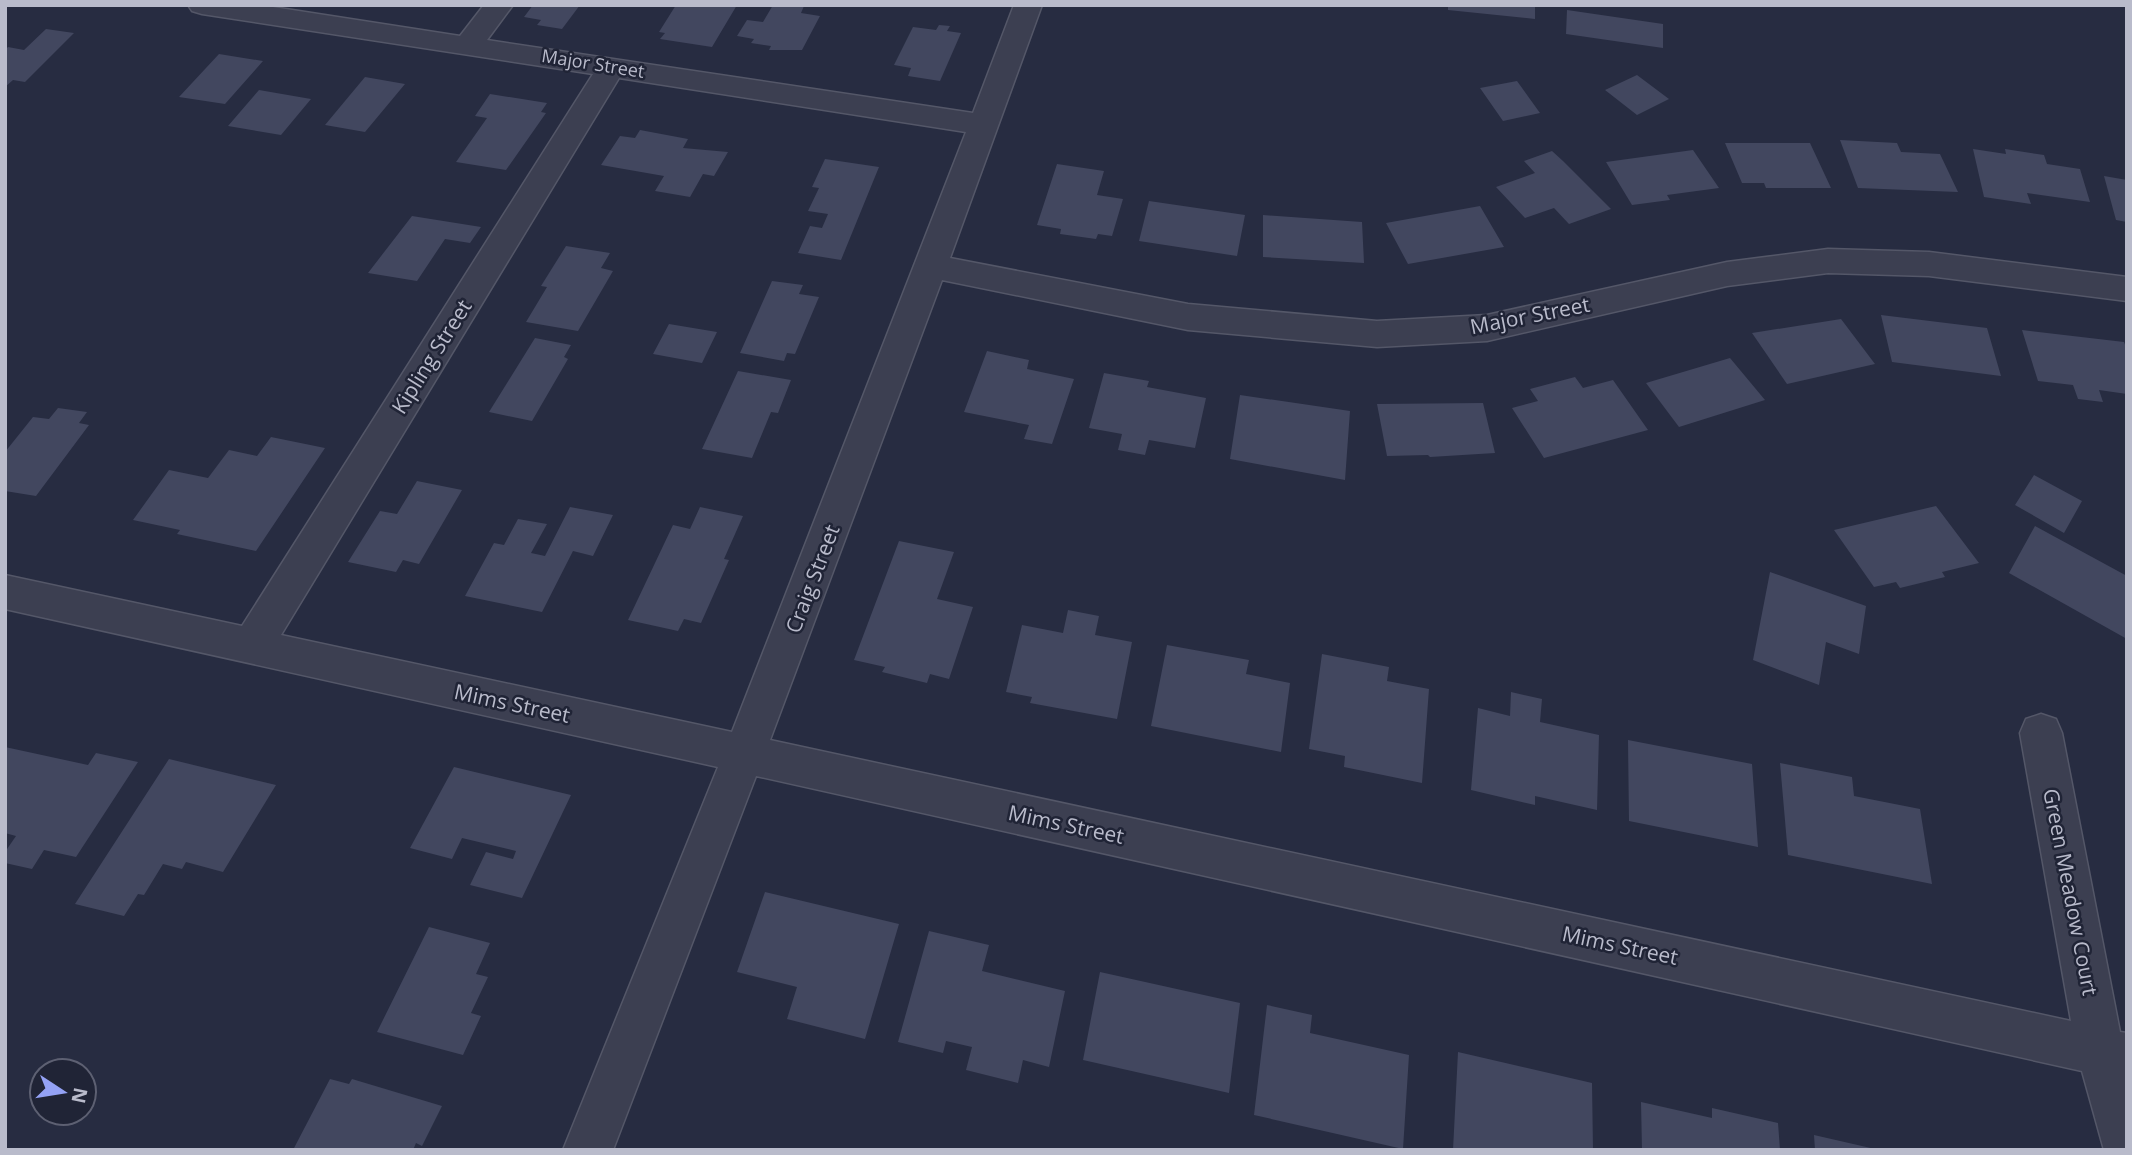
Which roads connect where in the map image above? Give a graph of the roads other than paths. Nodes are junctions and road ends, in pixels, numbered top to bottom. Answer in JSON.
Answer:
{"nodes":[{"id":1,"x":202,"y":5,"type":"edge"},
{"id":2,"x":499,"y":5,"type":"edge"},
{"id":3,"x":1028,"y":5,"type":"edge"},
{"id":4,"x":468,"y":46,"type":"junction"},
{"id":5,"x":612,"y":67,"type":"junction"},
{"id":6,"x":984,"y":125,"type":"junction"},
{"id":7,"x":933,"y":266,"type":"junction"},
{"id":8,"x":2127,"y":289,"type":"edge"},
{"id":9,"x":5,"y":592,"type":"edge"},
{"id":10,"x":252,"y":646,"type":"junction"},
{"id":11,"x":2041,"y":733,"type":"dead end"},
{"id":12,"x":746,"y":755,"type":"junction"},
{"id":13,"x":2113,"y":1054,"type":"edge"},
{"id":14,"x":2127,"y":1145,"type":"edge"},
{"id":15,"x":589,"y":1150,"type":"edge"}],
"edges":[{"from":1,"to":4,"type":"street","name":"Major Street"},
{"from":2,"to":4,"type":"street"},
{"from":3,"to":6,"type":"street","name":"Craig Street"},
{"from":4,"to":5,"type":"street","name":"Major Street"},
{"from":5,"to":6,"type":"street","name":"Major Street"},
{"from":5,"to":10,"type":"street","name":"Kipling Street"},
{"from":6,"to":7,"type":"street","name":"Craig Street"},
{"from":7,"to":8,"type":"street","name":"Major Street"},
{"from":7,"to":12,"type":"street","name":"Craig Street"},
{"from":9,"to":10,"type":"street","name":"Mims Street"},
{"from":10,"to":12,"type":"street","name":"Mims Street"},
{"from":11,"to":13,"type":"street","name":"Green Meadow Court"},
{"from":12,"to":13,"type":"street","name":"Mims Street"},
{"from":12,"to":15,"type":"street","name":"Craig Street"},
{"from":13,"to":14,"type":"street","name":"Green Meadow Court"}]}
